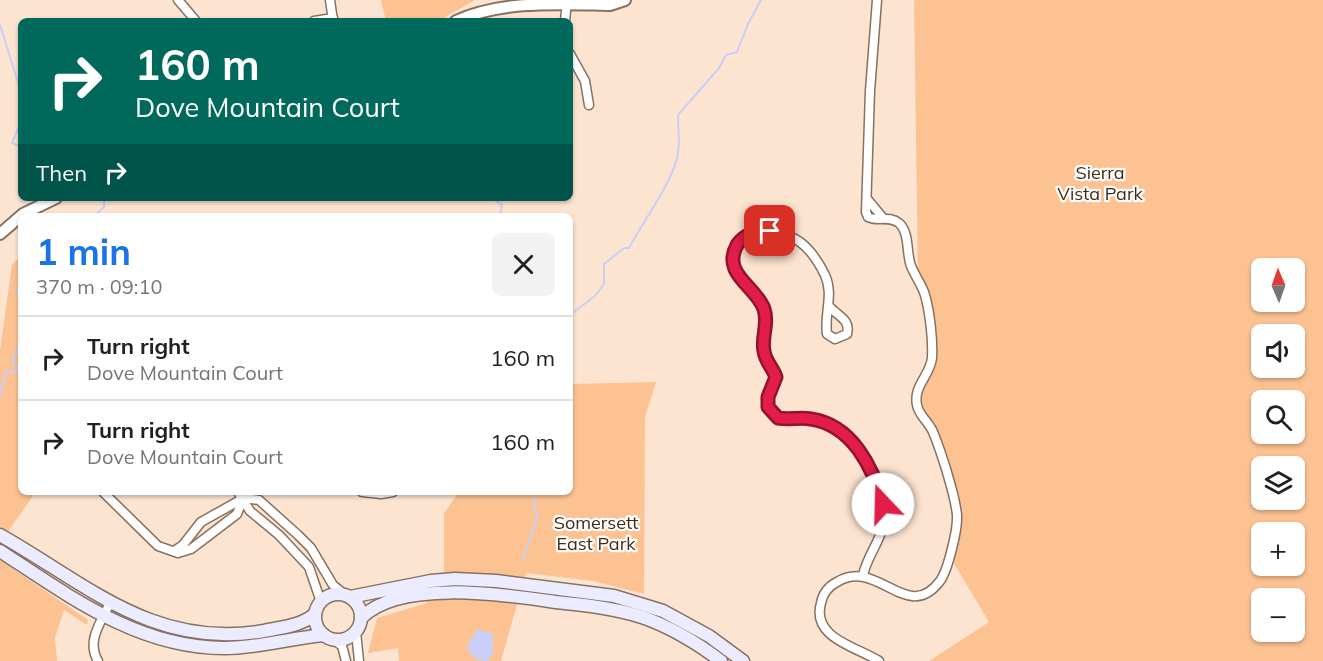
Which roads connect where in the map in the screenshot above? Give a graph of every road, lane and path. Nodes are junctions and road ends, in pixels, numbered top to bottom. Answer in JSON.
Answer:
{"nodes":[{"id":1,"x":178,"y":0,"type":"edge"},
{"id":2,"x":330,"y":0,"type":"edge"},
{"id":3,"x":625,"y":0,"type":"edge"},
{"id":4,"x":877,"y":0,"type":"edge"},
{"id":5,"x":567,"y":2,"type":"edge"},
{"id":6,"x":190,"y":18,"type":"edge"},
{"id":7,"x":333,"y":18,"type":"edge"},
{"id":8,"x":463,"y":18,"type":"edge"},
{"id":9,"x":565,"y":18,"type":"edge"},
{"id":10,"x":573,"y":59,"type":"edge"},
{"id":11,"x":588,"y":105,"type":"dead end"},
{"id":12,"x":50,"y":201,"type":"edge"},
{"id":13,"x":25,"y":213,"type":"edge"},
{"id":14,"x":18,"y":218,"type":"edge"},
{"id":15,"x":0,"y":234,"type":"edge"},
{"id":16,"x":829,"y":306,"type":"dead end"},
{"id":17,"x":106,"y":495,"type":"edge"},
{"id":18,"x":242,"y":495,"type":"edge"},
{"id":19,"x":243,"y":495,"type":"edge"},
{"id":20,"x":243,"y":495,"type":"edge"},
{"id":21,"x":246,"y":495,"type":"edge"},
{"id":22,"x":0,"y":535,"type":"edge"},
{"id":23,"x":0,"y":551,"type":"edge"},
{"id":24,"x":170,"y":552,"type":"junction"},
{"id":25,"x":863,"y":575,"type":"junction"},
{"id":26,"x":347,"y":596,"type":"junction"},
{"id":27,"x":321,"y":602,"type":"junction"},
{"id":28,"x":110,"y":603,"type":"junction"},
{"id":29,"x":315,"y":614,"type":"junction"},
{"id":30,"x":103,"y":616,"type":"junction"},
{"id":31,"x":362,"y":618,"type":"junction"},
{"id":32,"x":356,"y":632,"type":"junction"},
{"id":33,"x":329,"y":637,"type":"junction"},
{"id":34,"x":98,"y":661,"type":"edge"},
{"id":35,"x":346,"y":661,"type":"edge"},
{"id":36,"x":359,"y":661,"type":"edge"},
{"id":37,"x":721,"y":661,"type":"edge"},
{"id":38,"x":743,"y":661,"type":"edge"},
{"id":39,"x":879,"y":661,"type":"edge"}],
"edges":[{"from":1,"to":6,"type":"street"},
{"from":2,"to":7,"type":"street"},
{"from":3,"to":5,"type":"street"},
{"from":4,"to":25,"type":"street"},
{"from":5,"to":8,"type":"street"},
{"from":5,"to":9,"type":"street"},
{"from":10,"to":11,"type":"street"},
{"from":12,"to":13,"type":"street"},
{"from":14,"to":15,"type":"street"},
{"from":16,"to":25,"type":"street"},
{"from":17,"to":24,"type":"street"},
{"from":18,"to":24,"type":"street"},
{"from":19,"to":24,"type":"street"},
{"from":20,"to":27,"type":"street"},
{"from":21,"to":26,"type":"street"},
{"from":22,"to":28,"type":"main road"},
{"from":23,"to":30,"type":"main road"},
{"from":25,"to":39,"type":"street"},
{"from":26,"to":27,"type":"main road"},
{"from":26,"to":31,"type":"main road"},
{"from":26,"to":38,"type":"main road"},
{"from":27,"to":29,"type":"main road"},
{"from":28,"to":29,"type":"main road"},
{"from":28,"to":30,"type":"street"},
{"from":29,"to":33,"type":"main road"},
{"from":30,"to":33,"type":"main road"},
{"from":30,"to":34,"type":"street"},
{"from":31,"to":32,"type":"main road"},
{"from":31,"to":37,"type":"main road"},
{"from":32,"to":33,"type":"main road"},
{"from":32,"to":36,"type":"street"},
{"from":33,"to":35,"type":"street"}]}
